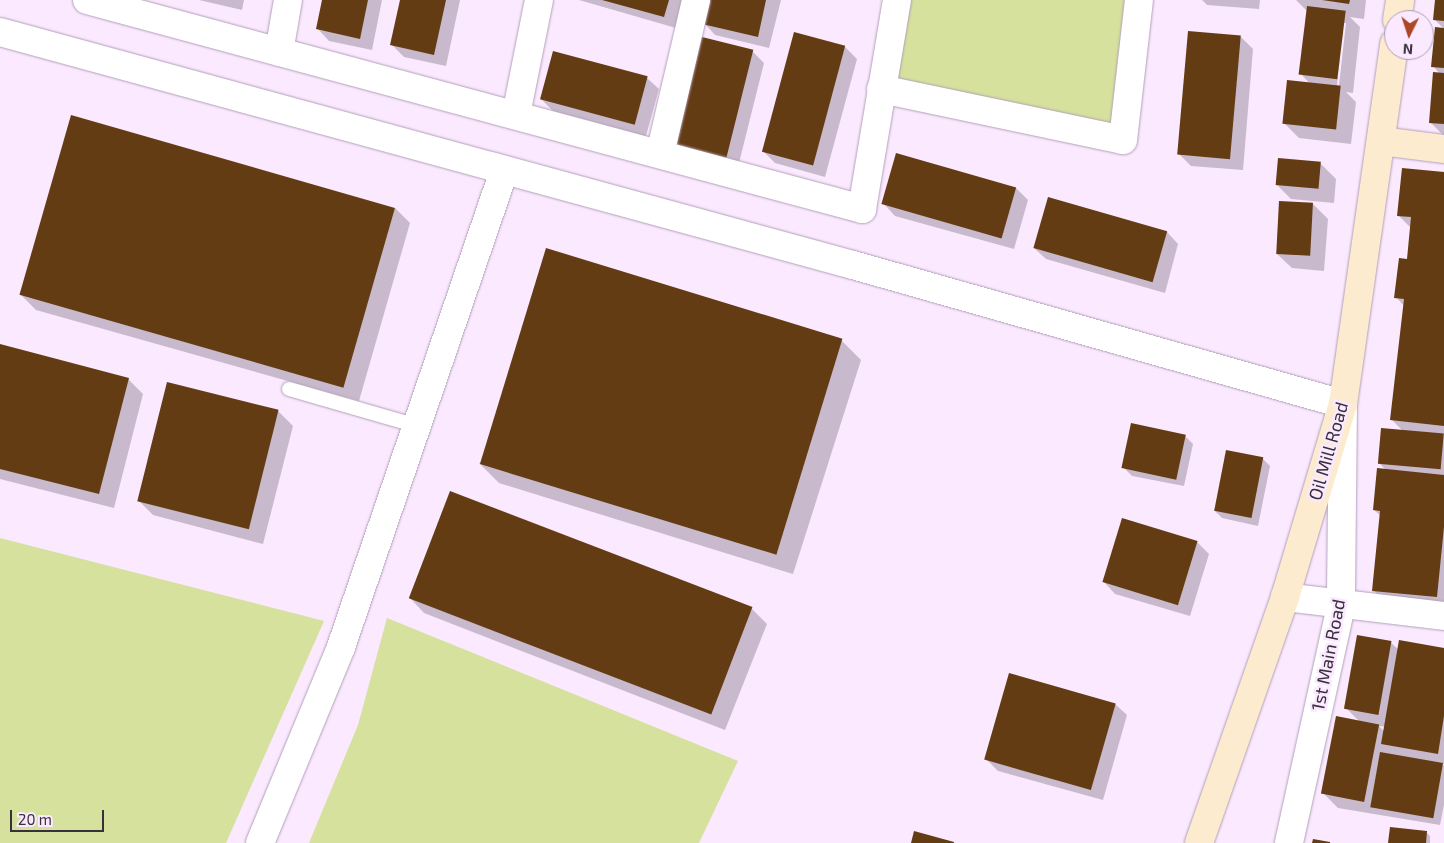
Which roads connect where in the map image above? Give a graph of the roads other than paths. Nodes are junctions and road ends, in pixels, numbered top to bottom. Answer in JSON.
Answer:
{"nodes":[{"id":1,"x":87,"y":0,"type":"edge"},
{"id":2,"x":288,"y":0,"type":"edge"},
{"id":3,"x":539,"y":0,"type":"edge"},
{"id":4,"x":696,"y":0,"type":"edge"},
{"id":5,"x":897,"y":0,"type":"edge"},
{"id":6,"x":1139,"y":0,"type":"edge"},
{"id":7,"x":0,"y":32,"type":"edge"},
{"id":8,"x":279,"y":52,"type":"junction"},
{"id":9,"x":1392,"y":60,"type":"edge"},
{"id":10,"x":881,"y":89,"type":"junction"},
{"id":11,"x":516,"y":115,"type":"junction"},
{"id":12,"x":1381,"y":141,"type":"junction"},
{"id":13,"x":1444,"y":148,"type":"edge"},
{"id":14,"x":660,"y":154,"type":"junction"},
{"id":15,"x":504,"y":170,"type":"junction"},
{"id":16,"x":289,"y":389,"type":"dead end"},
{"id":17,"x":1343,"y":404,"type":"junction"},
{"id":18,"x":417,"y":426,"type":"junction"},
{"id":19,"x":1285,"y":597,"type":"junction"},
{"id":20,"x":1341,"y":606,"type":"junction"},
{"id":21,"x":1444,"y":616,"type":"edge"},
{"id":22,"x":260,"y":843,"type":"edge"},
{"id":23,"x":1199,"y":843,"type":"edge"},
{"id":24,"x":1289,"y":843,"type":"edge"}],
"edges":[{"from":1,"to":8,"type":"street"},
{"from":2,"to":8,"type":"street"},
{"from":3,"to":11,"type":"street"},
{"from":4,"to":14,"type":"street"},
{"from":5,"to":10,"type":"street"},
{"from":6,"to":10,"type":"street"},
{"from":7,"to":15,"type":"street"},
{"from":8,"to":11,"type":"street"},
{"from":9,"to":12,"type":"main road","name":"Oil Mill Road"},
{"from":10,"to":14,"type":"street"},
{"from":11,"to":14,"type":"street"},
{"from":12,"to":13,"type":"main road"},
{"from":12,"to":17,"type":"main road","name":"Oil Mill Road"},
{"from":15,"to":17,"type":"street"},
{"from":15,"to":18,"type":"street"},
{"from":16,"to":18,"type":"lane"},
{"from":17,"to":19,"type":"main road","name":"Oil Mill Road"},
{"from":17,"to":20,"type":"street","name":"1st Main Road"},
{"from":18,"to":22,"type":"street"},
{"from":19,"to":20,"type":"street"},
{"from":19,"to":23,"type":"main road","name":"Oil Mill Road"},
{"from":20,"to":21,"type":"street"},
{"from":20,"to":24,"type":"street","name":"1st Main Road"}]}
